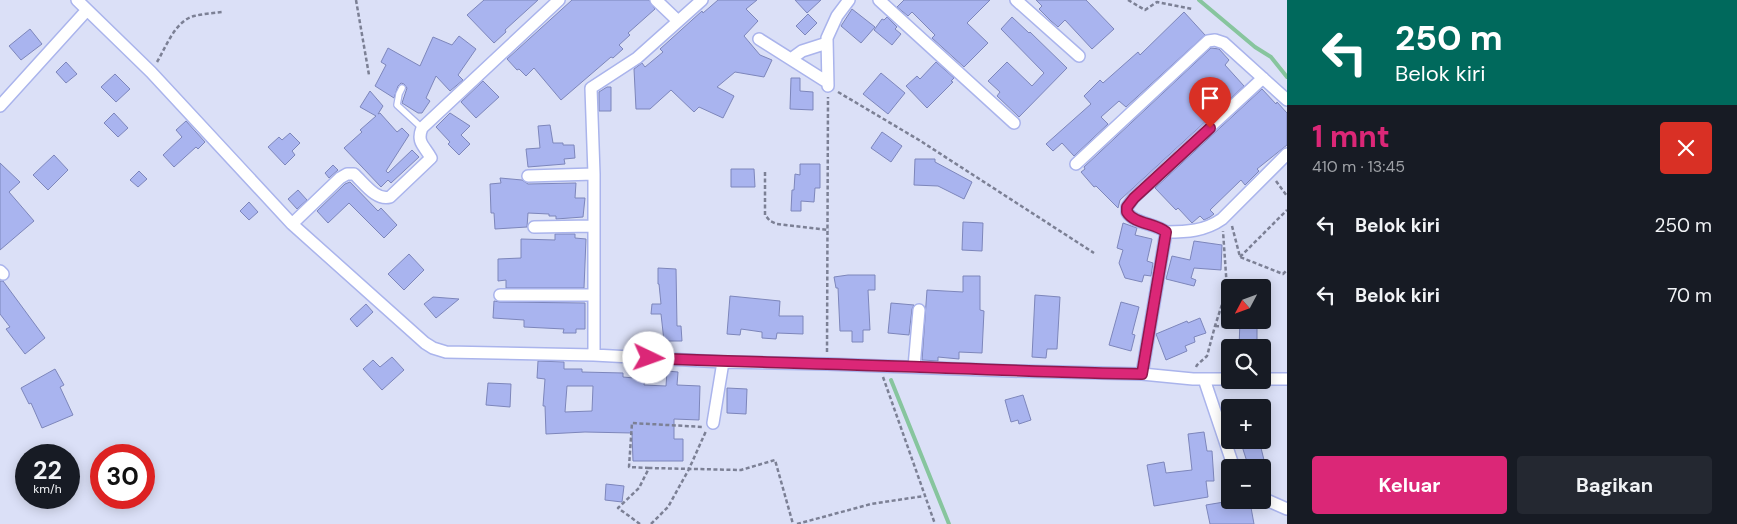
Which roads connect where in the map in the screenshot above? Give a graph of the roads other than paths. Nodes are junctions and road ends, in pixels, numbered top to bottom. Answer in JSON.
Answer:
{"nodes":[{"id":1,"x":77,"y":0,"type":"edge"},
{"id":2,"x":558,"y":0,"type":"edge"},
{"id":3,"x":656,"y":0,"type":"edge"},
{"id":4,"x":702,"y":0,"type":"edge"},
{"id":5,"x":849,"y":0,"type":"edge"},
{"id":6,"x":879,"y":0,"type":"edge"},
{"id":7,"x":1016,"y":0,"type":"edge"},
{"id":8,"x":87,"y":10,"type":"junction"},
{"id":9,"x":678,"y":21,"type":"junction"},
{"id":10,"x":759,"y":39,"type":"dead end"},
{"id":11,"x":827,"y":43,"type":"junction"},
{"id":12,"x":1079,"y":56,"type":"dead end"},
{"id":13,"x":791,"y":58,"type":"junction"},
{"id":14,"x":1263,"y":78,"type":"junction"},
{"id":15,"x":402,"y":88,"type":"dead end"},
{"id":16,"x":1287,"y":100,"type":"edge"},
{"id":17,"x":0,"y":106,"type":"edge"},
{"id":18,"x":1014,"y":123,"type":"dead end"},
{"id":19,"x":422,"y":128,"type":"junction"},
{"id":20,"x":1287,"y":154,"type":"edge"},
{"id":21,"x":1076,"y":164,"type":"dead end"},
{"id":22,"x":594,"y":174,"type":"junction"},
{"id":23,"x":528,"y":176,"type":"dead end"},
{"id":24,"x":292,"y":224,"type":"junction"},
{"id":25,"x":593,"y":226,"type":"junction"},
{"id":26,"x":534,"y":227,"type":"dead end"},
{"id":27,"x":1166,"y":232,"type":"junction"},
{"id":28,"x":500,"y":295,"type":"dead end"},
{"id":29,"x":594,"y":296,"type":"junction"},
{"id":30,"x":919,"y":310,"type":"dead end"},
{"id":31,"x":594,"y":355,"type":"junction"},
{"id":32,"x":723,"y":362,"type":"junction"},
{"id":33,"x":914,"y":367,"type":"junction"},
{"id":34,"x":1142,"y":374,"type":"junction"},
{"id":35,"x":1198,"y":379,"type":"junction"},
{"id":36,"x":1221,"y":379,"type":"edge"},
{"id":37,"x":1271,"y":379,"type":"edge"},
{"id":38,"x":1287,"y":379,"type":"edge"},
{"id":39,"x":713,"y":423,"type":"dead end"},
{"id":40,"x":1230,"y":459,"type":"edge"},
{"id":41,"x":1271,"y":502,"type":"edge"},
{"id":42,"x":1287,"y":509,"type":"edge"}],
"edges":[{"from":1,"to":8,"type":"street"},
{"from":2,"to":19,"type":"street"},
{"from":3,"to":9,"type":"street"},
{"from":4,"to":9,"type":"street"},
{"from":5,"to":11,"type":"street"},
{"from":6,"to":18,"type":"street"},
{"from":7,"to":12,"type":"street"},
{"from":8,"to":17,"type":"street"},
{"from":8,"to":24,"type":"street"},
{"from":9,"to":22,"type":"street"},
{"from":10,"to":13,"type":"street"},
{"from":11,"to":13,"type":"street"},
{"from":11,"to":13,"type":"street"},
{"from":14,"to":16,"type":"street"},
{"from":14,"to":21,"type":"street"},
{"from":14,"to":27,"type":"street"},
{"from":15,"to":19,"type":"lane"},
{"from":19,"to":24,"type":"street"},
{"from":20,"to":27,"type":"street"},
{"from":22,"to":23,"type":"street"},
{"from":22,"to":25,"type":"street"},
{"from":24,"to":31,"type":"street"},
{"from":25,"to":26,"type":"street"},
{"from":25,"to":29,"type":"street"},
{"from":27,"to":34,"type":"street"},
{"from":28,"to":29,"type":"street"},
{"from":29,"to":31,"type":"street"},
{"from":30,"to":33,"type":"street"},
{"from":31,"to":32,"type":"street"},
{"from":32,"to":33,"type":"street"},
{"from":32,"to":39,"type":"street"},
{"from":33,"to":34,"type":"street"},
{"from":34,"to":35,"type":"street"},
{"from":35,"to":36,"type":"street"},
{"from":35,"to":40,"type":"street"},
{"from":37,"to":38,"type":"street"},
{"from":41,"to":42,"type":"street"}]}
